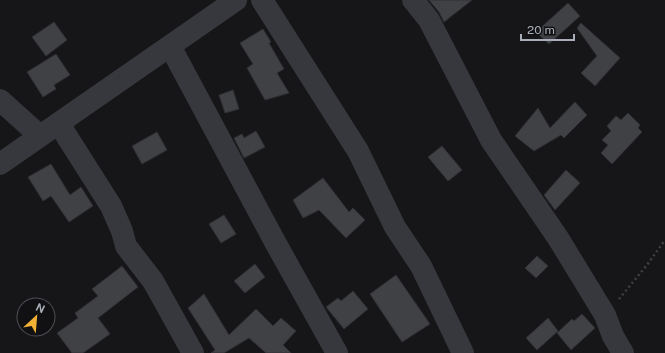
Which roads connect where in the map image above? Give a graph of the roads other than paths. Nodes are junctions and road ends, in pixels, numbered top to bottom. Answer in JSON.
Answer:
{"nodes":[{"id":1,"x":236,"y":0,"type":"edge"},
{"id":2,"x":262,"y":0,"type":"edge"},
{"id":3,"x":413,"y":0,"type":"edge"},
{"id":4,"x":170,"y":46,"type":"junction"},
{"id":5,"x":0,"y":100,"type":"edge"},
{"id":6,"x":59,"y":124,"type":"junction"},
{"id":7,"x":40,"y":136,"type":"junction"},
{"id":8,"x":0,"y":164,"type":"edge"},
{"id":9,"x":193,"y":353,"type":"edge"},
{"id":10,"x":338,"y":353,"type":"edge"},
{"id":11,"x":463,"y":353,"type":"edge"},
{"id":12,"x":623,"y":353,"type":"edge"}],
"edges":[{"from":1,"to":4,"type":"street"},
{"from":2,"to":11,"type":"street"},
{"from":3,"to":12,"type":"street"},
{"from":4,"to":6,"type":"street"},
{"from":4,"to":10,"type":"street"},
{"from":5,"to":7,"type":"street"},
{"from":6,"to":7,"type":"street"},
{"from":6,"to":9,"type":"street"},
{"from":7,"to":8,"type":"street"}]}
